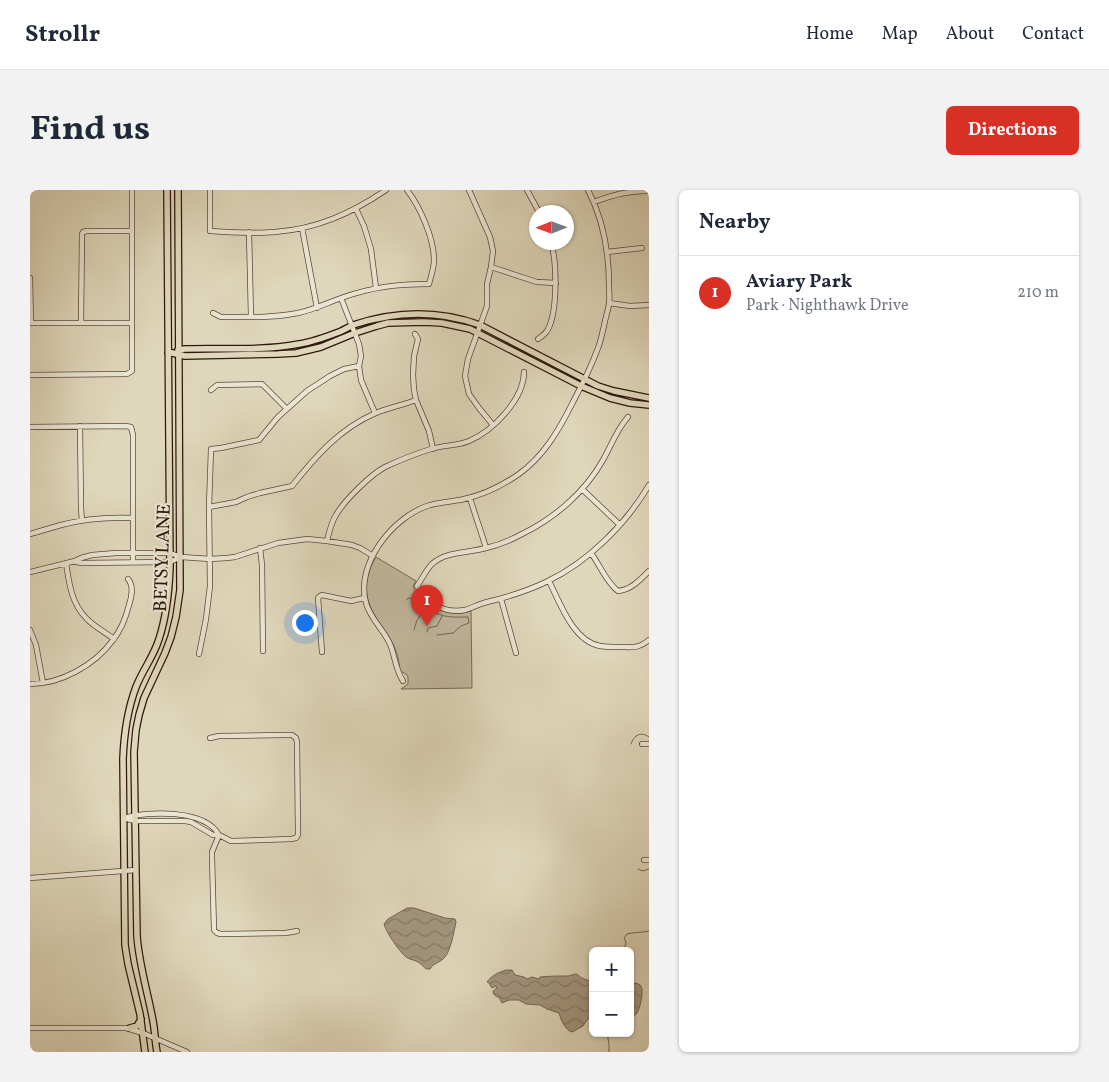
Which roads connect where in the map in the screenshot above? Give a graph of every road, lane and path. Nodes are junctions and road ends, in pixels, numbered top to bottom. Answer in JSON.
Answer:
{"nodes":[{"id":1,"x":132,"y":190,"type":"edge"},
{"id":2,"x":167,"y":190,"type":"edge"},
{"id":3,"x":178,"y":190,"type":"edge"},
{"id":4,"x":210,"y":190,"type":"edge"},
{"id":5,"x":386,"y":190,"type":"edge"},
{"id":6,"x":407,"y":190,"type":"edge"},
{"id":7,"x":469,"y":190,"type":"edge"},
{"id":8,"x":527,"y":190,"type":"edge"},
{"id":9,"x":588,"y":190,"type":"edge"},
{"id":10,"x":649,"y":191,"type":"edge"},
{"id":11,"x":594,"y":202,"type":"junction"},
{"id":12,"x":534,"y":205,"type":"edge"},
{"id":13,"x":356,"y":209,"type":"junction"},
{"id":14,"x":302,"y":228,"type":"junction"},
{"id":15,"x":132,"y":231,"type":"junction"},
{"id":16,"x":249,"y":232,"type":"junction"},
{"id":17,"x":642,"y":248,"type":"dead end"},
{"id":18,"x":553,"y":250,"type":"edge"},
{"id":19,"x":607,"y":252,"type":"junction"},
{"id":20,"x":491,"y":267,"type":"junction"},
{"id":21,"x":168,"y":276,"type":"junction"},
{"id":22,"x":179,"y":276,"type":"junction"},
{"id":23,"x":30,"y":278,"type":"edge"},
{"id":24,"x":556,"y":283,"type":"junction"},
{"id":25,"x":376,"y":288,"type":"junction"},
{"id":26,"x":341,"y":298,"type":"junction"},
{"id":27,"x":609,"y":303,"type":"junction"},
{"id":28,"x":649,"y":305,"type":"edge"},
{"id":29,"x":317,"y":308,"type":"junction"},
{"id":30,"x":213,"y":313,"type":"dead end"},
{"id":31,"x":251,"y":317,"type":"junction"},
{"id":32,"x":30,"y":323,"type":"edge"},
{"id":33,"x":81,"y":323,"type":"junction"},
{"id":34,"x":132,"y":323,"type":"junction"},
{"id":35,"x":352,"y":326,"type":"junction"},
{"id":36,"x":480,"y":326,"type":"junction"},
{"id":37,"x":478,"y":332,"type":"junction"},
{"id":38,"x":355,"y":334,"type":"junction"},
{"id":39,"x":416,"y":334,"type":"dead end"},
{"id":40,"x":538,"y":339,"type":"dead end"},
{"id":41,"x":168,"y":352,"type":"junction"},
{"id":42,"x":179,"y":352,"type":"junction"},
{"id":43,"x":359,"y":366,"type":"junction"},
{"id":44,"x":524,"y":372,"type":"dead end"},
{"id":45,"x":30,"y":375,"type":"edge"},
{"id":46,"x":584,"y":379,"type":"junction"},
{"id":47,"x":581,"y":386,"type":"junction"},
{"id":48,"x":211,"y":390,"type":"dead end"},
{"id":49,"x":649,"y":398,"type":"edge"},
{"id":50,"x":416,"y":400,"type":"junction"},
{"id":51,"x":649,"y":405,"type":"edge"},
{"id":52,"x":287,"y":409,"type":"junction"},
{"id":53,"x":375,"y":413,"type":"junction"},
{"id":54,"x":628,"y":417,"type":"dead end"},
{"id":55,"x":30,"y":426,"type":"edge"},
{"id":56,"x":80,"y":426,"type":"junction"},
{"id":57,"x":493,"y":426,"type":"junction"},
{"id":58,"x":433,"y":448,"type":"junction"},
{"id":59,"x":649,"y":485,"type":"edge"},
{"id":60,"x":582,"y":489,"type":"junction"},
{"id":61,"x":470,"y":498,"type":"junction"},
{"id":62,"x":209,"y":507,"type":"junction"},
{"id":63,"x":133,"y":518,"type":"junction"},
{"id":64,"x":82,"y":521,"type":"junction"},
{"id":65,"x":620,"y":525,"type":"junction"},
{"id":66,"x":30,"y":528,"type":"edge"},
{"id":67,"x":31,"y":534,"type":"edge"},
{"id":68,"x":327,"y":541,"type":"junction"},
{"id":69,"x":260,"y":548,"type":"junction"},
{"id":70,"x":486,"y":548,"type":"junction"},
{"id":71,"x":133,"y":553,"type":"junction"},
{"id":72,"x":170,"y":553,"type":"junction"},
{"id":73,"x":591,"y":553,"type":"junction"},
{"id":74,"x":373,"y":556,"type":"junction"},
{"id":75,"x":181,"y":557,"type":"junction"},
{"id":76,"x":210,"y":559,"type":"junction"},
{"id":77,"x":75,"y":562,"type":"junction"},
{"id":78,"x":133,"y":562,"type":"junction"},
{"id":79,"x":170,"y":562,"type":"junction"},
{"id":80,"x":66,"y":563,"type":"junction"},
{"id":81,"x":649,"y":571,"type":"edge"},
{"id":82,"x":30,"y":572,"type":"edge"},
{"id":83,"x":128,"y":579,"type":"dead end"},
{"id":84,"x":549,"y":581,"type":"junction"},
{"id":85,"x":364,"y":598,"type":"junction"},
{"id":86,"x":501,"y":599,"type":"junction"},
{"id":87,"x":30,"y":630,"type":"edge"},
{"id":88,"x":114,"y":639,"type":"junction"},
{"id":89,"x":649,"y":640,"type":"edge"},
{"id":90,"x":263,"y":651,"type":"dead end"},
{"id":91,"x":322,"y":652,"type":"dead end"},
{"id":92,"x":199,"y":654,"type":"dead end"},
{"id":93,"x":516,"y":654,"type":"dead end"},
{"id":94,"x":403,"y":680,"type":"dead end"},
{"id":95,"x":43,"y":683,"type":"junction"},
{"id":96,"x":30,"y":684,"type":"edge"},
{"id":97,"x":210,"y":738,"type":"dead end"},
{"id":98,"x":642,"y":744,"type":"dead end"},
{"id":99,"x":649,"y":744,"type":"edge"},
{"id":100,"x":158,"y":814,"type":"junction"},
{"id":101,"x":190,"y":816,"type":"junction"},
{"id":102,"x":124,"y":818,"type":"junction"},
{"id":103,"x":135,"y":818,"type":"junction"},
{"id":104,"x":158,"y":820,"type":"junction"},
{"id":105,"x":188,"y":822,"type":"junction"},
{"id":106,"x":219,"y":835,"type":"junction"},
{"id":107,"x":136,"y":870,"type":"junction"},
{"id":108,"x":124,"y":871,"type":"junction"},
{"id":109,"x":30,"y":878,"type":"edge"},
{"id":110,"x":297,"y":931,"type":"dead end"},
{"id":111,"x":138,"y":953,"type":"junction"},
{"id":112,"x":126,"y":954,"type":"junction"},
{"id":113,"x":140,"y":1019,"type":"junction"},
{"id":114,"x":30,"y":1028,"type":"edge"},
{"id":115,"x":130,"y":1028,"type":"junction"},
{"id":116,"x":143,"y":1032,"type":"junction"},
{"id":117,"x":155,"y":1038,"type":"junction"},
{"id":118,"x":145,"y":1052,"type":"edge"},
{"id":119,"x":157,"y":1052,"type":"edge"},
{"id":120,"x":188,"y":1052,"type":"edge"}],
"edges":[{"from":1,"to":15,"type":"street"},
{"from":2,"to":21,"type":"main road","name":"BETSY LANE"},
{"from":3,"to":22,"type":"main road","name":"BETSY LANE"},
{"from":4,"to":16,"type":"street"},
{"from":5,"to":13,"type":"street"},
{"from":6,"to":25,"type":"street"},
{"from":7,"to":20,"type":"street"},
{"from":8,"to":12,"type":"street"},
{"from":9,"to":11,"type":"street"},
{"from":10,"to":11,"type":"street"},
{"from":11,"to":19,"type":"street"},
{"from":13,"to":14,"type":"street"},
{"from":13,"to":25,"type":"street"},
{"from":14,"to":16,"type":"street"},
{"from":14,"to":29,"type":"street"},
{"from":15,"to":33,"type":"street"},
{"from":15,"to":34,"type":"street"},
{"from":16,"to":31,"type":"street"},
{"from":17,"to":19,"type":"street"},
{"from":18,"to":24,"type":"street"},
{"from":19,"to":27,"type":"street"},
{"from":20,"to":24,"type":"street"},
{"from":20,"to":36,"type":"street"},
{"from":21,"to":22,"type":"main road"},
{"from":21,"to":41,"type":"main road","name":"BETSY LANE"},
{"from":22,"to":42,"type":"main road","name":"BETSY LANE"},
{"from":23,"to":32,"type":"street"},
{"from":24,"to":40,"type":"street"},
{"from":25,"to":26,"type":"street"},
{"from":26,"to":29,"type":"street"},
{"from":26,"to":35,"type":"street"},
{"from":27,"to":28,"type":"street"},
{"from":27,"to":46,"type":"street"},
{"from":29,"to":31,"type":"street"},
{"from":30,"to":31,"type":"street"},
{"from":32,"to":33,"type":"street"},
{"from":33,"to":34,"type":"street"},
{"from":34,"to":45,"type":"street"},
{"from":35,"to":36,"type":"main road"},
{"from":35,"to":38,"type":"street"},
{"from":35,"to":42,"type":"main road"},
{"from":36,"to":37,"type":"street"},
{"from":36,"to":46,"type":"main road"},
{"from":37,"to":38,"type":"main road"},
{"from":37,"to":47,"type":"main road"},
{"from":37,"to":57,"type":"street"},
{"from":38,"to":42,"type":"main road"},
{"from":38,"to":43,"type":"street"},
{"from":39,"to":50,"type":"street"},
{"from":41,"to":42,"type":"main road"},
{"from":41,"to":72,"type":"main road","name":"BETSY LANE"},
{"from":42,"to":75,"type":"main road","name":"BETSY LANE"},
{"from":43,"to":52,"type":"street"},
{"from":43,"to":53,"type":"street"},
{"from":44,"to":57,"type":"street"},
{"from":46,"to":47,"type":"street"},
{"from":46,"to":49,"type":"main road"},
{"from":47,"to":51,"type":"main road"},
{"from":47,"to":61,"type":"street"},
{"from":48,"to":52,"type":"street"},
{"from":50,"to":53,"type":"street"},
{"from":50,"to":58,"type":"street"},
{"from":52,"to":62,"type":"street"},
{"from":53,"to":62,"type":"street"},
{"from":54,"to":60,"type":"street"},
{"from":55,"to":56,"type":"street"},
{"from":56,"to":63,"type":"street"},
{"from":56,"to":64,"type":"street"},
{"from":57,"to":58,"type":"street"},
{"from":58,"to":68,"type":"street"},
{"from":59,"to":65,"type":"street"},
{"from":60,"to":65,"type":"street"},
{"from":60,"to":70,"type":"street"},
{"from":61,"to":70,"type":"street"},
{"from":61,"to":74,"type":"street"},
{"from":62,"to":76,"type":"street"},
{"from":63,"to":64,"type":"street"},
{"from":63,"to":71,"type":"street"},
{"from":64,"to":67,"type":"street"},
{"from":65,"to":73,"type":"street"},
{"from":66,"to":67,"type":"street"},
{"from":68,"to":69,"type":"street"},
{"from":68,"to":74,"type":"street"},
{"from":69,"to":76,"type":"street"},
{"from":69,"to":90,"type":"street"},
{"from":70,"to":86,"type":"street"},
{"from":71,"to":72,"type":"street"},
{"from":71,"to":77,"type":"street"},
{"from":71,"to":78,"type":"street"},
{"from":72,"to":75,"type":"street"},
{"from":72,"to":79,"type":"main road","name":"BETSY LANE"},
{"from":73,"to":81,"type":"street"},
{"from":73,"to":84,"type":"street"},
{"from":74,"to":85,"type":"street"},
{"from":75,"to":76,"type":"street"},
{"from":75,"to":79,"type":"street"},
{"from":75,"to":103,"type":"main road","name":"BETSY LANE"},
{"from":76,"to":92,"type":"street"},
{"from":77,"to":78,"type":"street"},
{"from":77,"to":80,"type":"street"},
{"from":78,"to":79,"type":"street"},
{"from":79,"to":102,"type":"main road","name":"BETSY LANE"},
{"from":80,"to":82,"type":"street"},
{"from":80,"to":88,"type":"street"},
{"from":83,"to":88,"type":"street"},
{"from":84,"to":86,"type":"street"},
{"from":84,"to":89,"type":"street"},
{"from":85,"to":91,"type":"street"},
{"from":85,"to":94,"type":"street"},
{"from":86,"to":93,"type":"street"},
{"from":87,"to":95,"type":"street"},
{"from":88,"to":95,"type":"street"},
{"from":95,"to":96,"type":"street"},
{"from":97,"to":106,"type":"street"},
{"from":98,"to":99,"type":"street"},
{"from":100,"to":101,"type":"street"},
{"from":100,"to":103,"type":"street"},
{"from":100,"to":104,"type":"street"},
{"from":101,"to":105,"type":"street"},
{"from":101,"to":106,"type":"street"},
{"from":102,"to":103,"type":"street"},
{"from":102,"to":108,"type":"main road","name":"BETSY LANE"},
{"from":103,"to":104,"type":"street"},
{"from":103,"to":107,"type":"main road","name":"BETSY LANE"},
{"from":104,"to":105,"type":"street"},
{"from":105,"to":106,"type":"street"},
{"from":106,"to":110,"type":"street"},
{"from":107,"to":108,"type":"street"},
{"from":107,"to":111,"type":"main road","name":"BETSY LANE"},
{"from":108,"to":109,"type":"street"},
{"from":108,"to":112,"type":"main road","name":"BETSY LANE"},
{"from":111,"to":112,"type":"main road"},
{"from":111,"to":117,"type":"main road","name":"BETSY LANE"},
{"from":112,"to":113,"type":"main road","name":"BETSY LANE"},
{"from":113,"to":115,"type":"main road"},
{"from":113,"to":116,"type":"main road","name":"BETSY LANE"},
{"from":114,"to":115,"type":"street"},
{"from":115,"to":116,"type":"street"},
{"from":116,"to":117,"type":"street"},
{"from":116,"to":118,"type":"main road","name":"BETSY LANE"},
{"from":117,"to":119,"type":"main road","name":"BETSY LANE"},
{"from":117,"to":120,"type":"street"}]}
